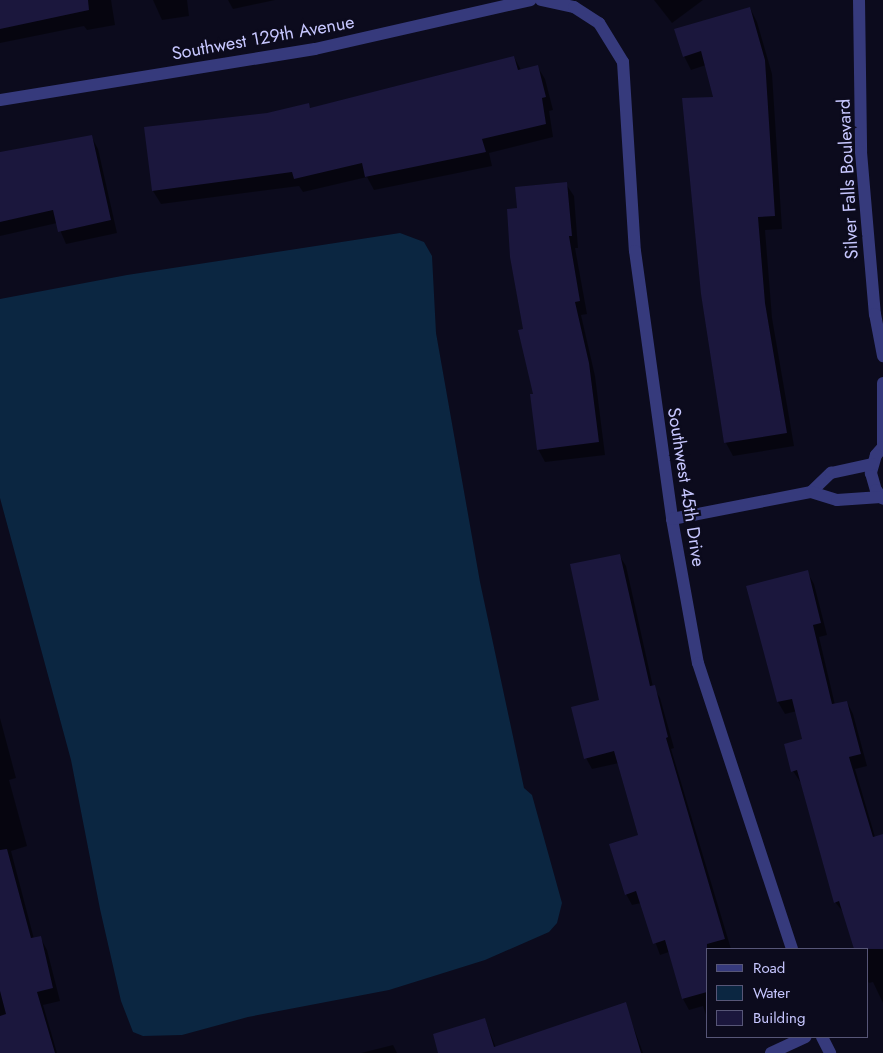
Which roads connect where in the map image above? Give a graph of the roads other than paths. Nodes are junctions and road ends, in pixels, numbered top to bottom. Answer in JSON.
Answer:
{"nodes":[{"id":1,"x":531,"y":0,"type":"edge"},
{"id":2,"x":541,"y":0,"type":"edge"},
{"id":3,"x":859,"y":0,"type":"edge"},
{"id":4,"x":0,"y":100,"type":"edge"},
{"id":5,"x":883,"y":356,"type":"edge"},
{"id":6,"x":883,"y":383,"type":"edge"},
{"id":7,"x":883,"y":446,"type":"edge"},
{"id":8,"x":873,"y":464,"type":"junction"},
{"id":9,"x":810,"y":492,"type":"junction"},
{"id":10,"x":882,"y":498,"type":"edge"},
{"id":11,"x":672,"y":519,"type":"junction"},
{"id":12,"x":792,"y":948,"type":"edge"},
{"id":13,"x":803,"y":1038,"type":"edge"},
{"id":14,"x":822,"y":1038,"type":"edge"},
{"id":15,"x":771,"y":1053,"type":"edge"},
{"id":16,"x":830,"y":1053,"type":"edge"}],
"edges":[{"from":1,"to":4,"type":"street","name":"Southwest 129th Avenue"},
{"from":2,"to":11,"type":"street","name":"Southwest 45th Drive"},
{"from":3,"to":5,"type":"street","name":"Silver Falls Boulevard"},
{"from":6,"to":7,"type":"street"},
{"from":7,"to":8,"type":"street"},
{"from":8,"to":9,"type":"street"},
{"from":8,"to":10,"type":"street"},
{"from":9,"to":10,"type":"street"},
{"from":9,"to":11,"type":"street"},
{"from":11,"to":12,"type":"street","name":"Southwest 45th Drive"},
{"from":13,"to":15,"type":"street"},
{"from":14,"to":16,"type":"street"}]}
